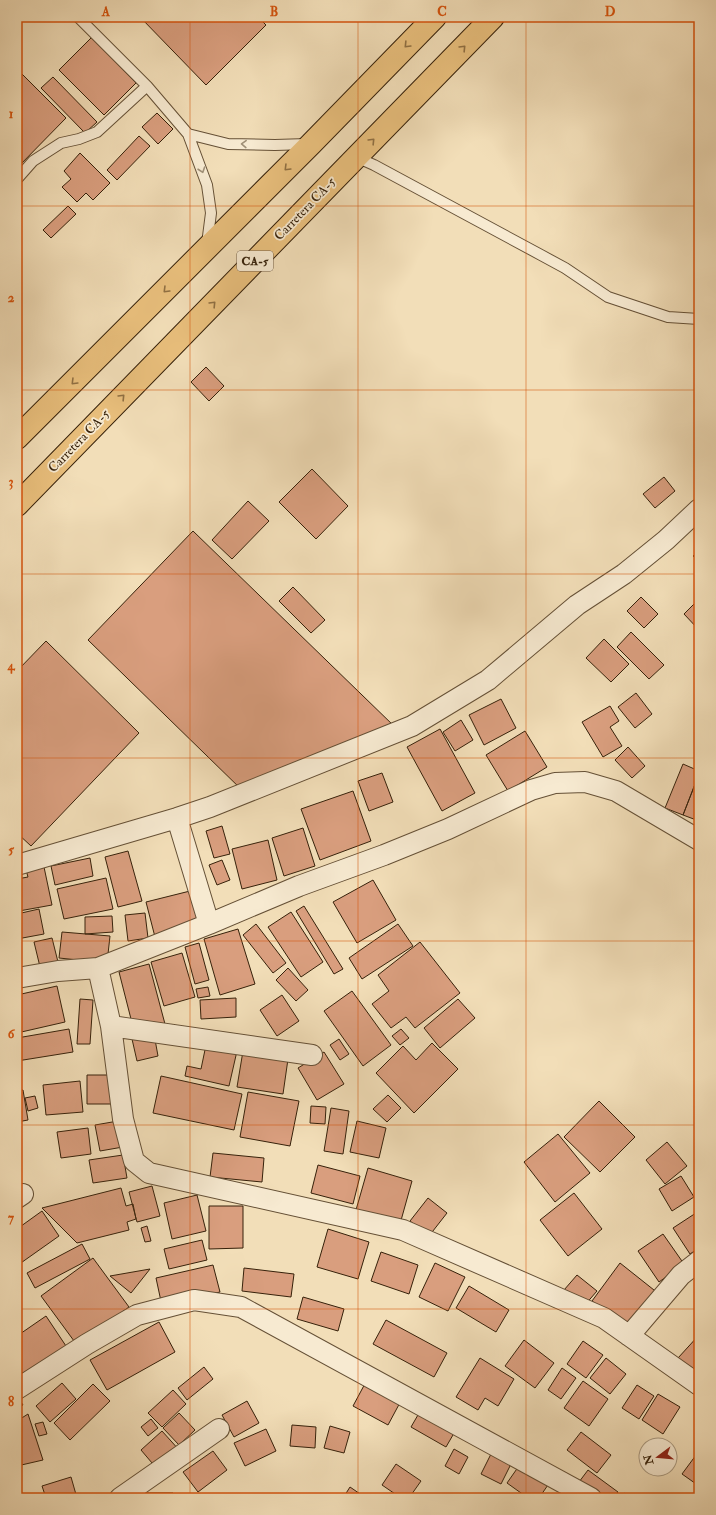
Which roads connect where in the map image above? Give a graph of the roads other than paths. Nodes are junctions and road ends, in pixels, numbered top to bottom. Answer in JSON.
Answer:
{"nodes":[{"id":1,"x":78,"y":17,"type":"edge"},
{"id":2,"x":435,"y":17,"type":"edge"},
{"id":3,"x":493,"y":17,"type":"edge"},
{"id":4,"x":147,"y":86,"type":"junction"},
{"id":5,"x":188,"y":134,"type":"junction"},
{"id":6,"x":311,"y":144,"type":"junction"},
{"id":7,"x":356,"y":158,"type":"junction"},
{"id":8,"x":18,"y":178,"type":"dead end"},
{"id":9,"x":207,"y":249,"type":"junction"},
{"id":10,"x":699,"y":319,"type":"edge"},
{"id":11,"x":17,"y":438,"type":"edge"},
{"id":12,"x":17,"y":505,"type":"edge"},
{"id":13,"x":699,"y":509,"type":"edge"},
{"id":14,"x":177,"y":818,"type":"junction"},
{"id":15,"x":699,"y":840,"type":"edge"},
{"id":16,"x":17,"y":864,"type":"edge"},
{"id":17,"x":208,"y":924,"type":"junction"},
{"id":18,"x":98,"y":968,"type":"junction"},
{"id":19,"x":17,"y":978,"type":"edge"},
{"id":20,"x":111,"y":1026,"type":"junction"},
{"id":21,"x":312,"y":1054,"type":"dead end"},
{"id":22,"x":699,"y":1261,"type":"edge"},
{"id":23,"x":629,"y":1336,"type":"junction"},
{"id":24,"x":699,"y":1385,"type":"edge"},
{"id":25,"x":17,"y":1389,"type":"edge"},
{"id":26,"x":219,"y":1429,"type":"dead end"},
{"id":27,"x":120,"y":1498,"type":"edge"},
{"id":28,"x":591,"y":1498,"type":"edge"}],
"edges":[{"from":1,"to":4,"type":"lane"},
{"from":2,"to":6,"type":"highway","one_way":true},
{"from":7,"to":3,"type":"highway","name":"Carretera CA-5","number":"CA-5","one_way":true},
{"from":4,"to":5,"type":"lane"},
{"from":4,"to":8,"type":"lane"},
{"from":6,"to":5,"type":"lane","one_way":true},
{"from":5,"to":9,"type":"lane","one_way":true},
{"from":6,"to":9,"type":"highway","one_way":true},
{"from":7,"to":10,"type":"lane"},
{"from":12,"to":7,"type":"highway","name":"Carretera CA-5","number":"CA-5","one_way":true},
{"from":9,"to":11,"type":"highway","one_way":true},
{"from":13,"to":14,"type":"street"},
{"from":14,"to":16,"type":"street"},
{"from":14,"to":17,"type":"street"},
{"from":15,"to":17,"type":"street"},
{"from":17,"to":18,"type":"street"},
{"from":18,"to":19,"type":"street"},
{"from":18,"to":20,"type":"street"},
{"from":20,"to":21,"type":"street"},
{"from":20,"to":23,"type":"street"},
{"from":22,"to":23,"type":"street"},
{"from":23,"to":24,"type":"street"},
{"from":25,"to":28,"type":"street"},
{"from":26,"to":27,"type":"street"}]}
